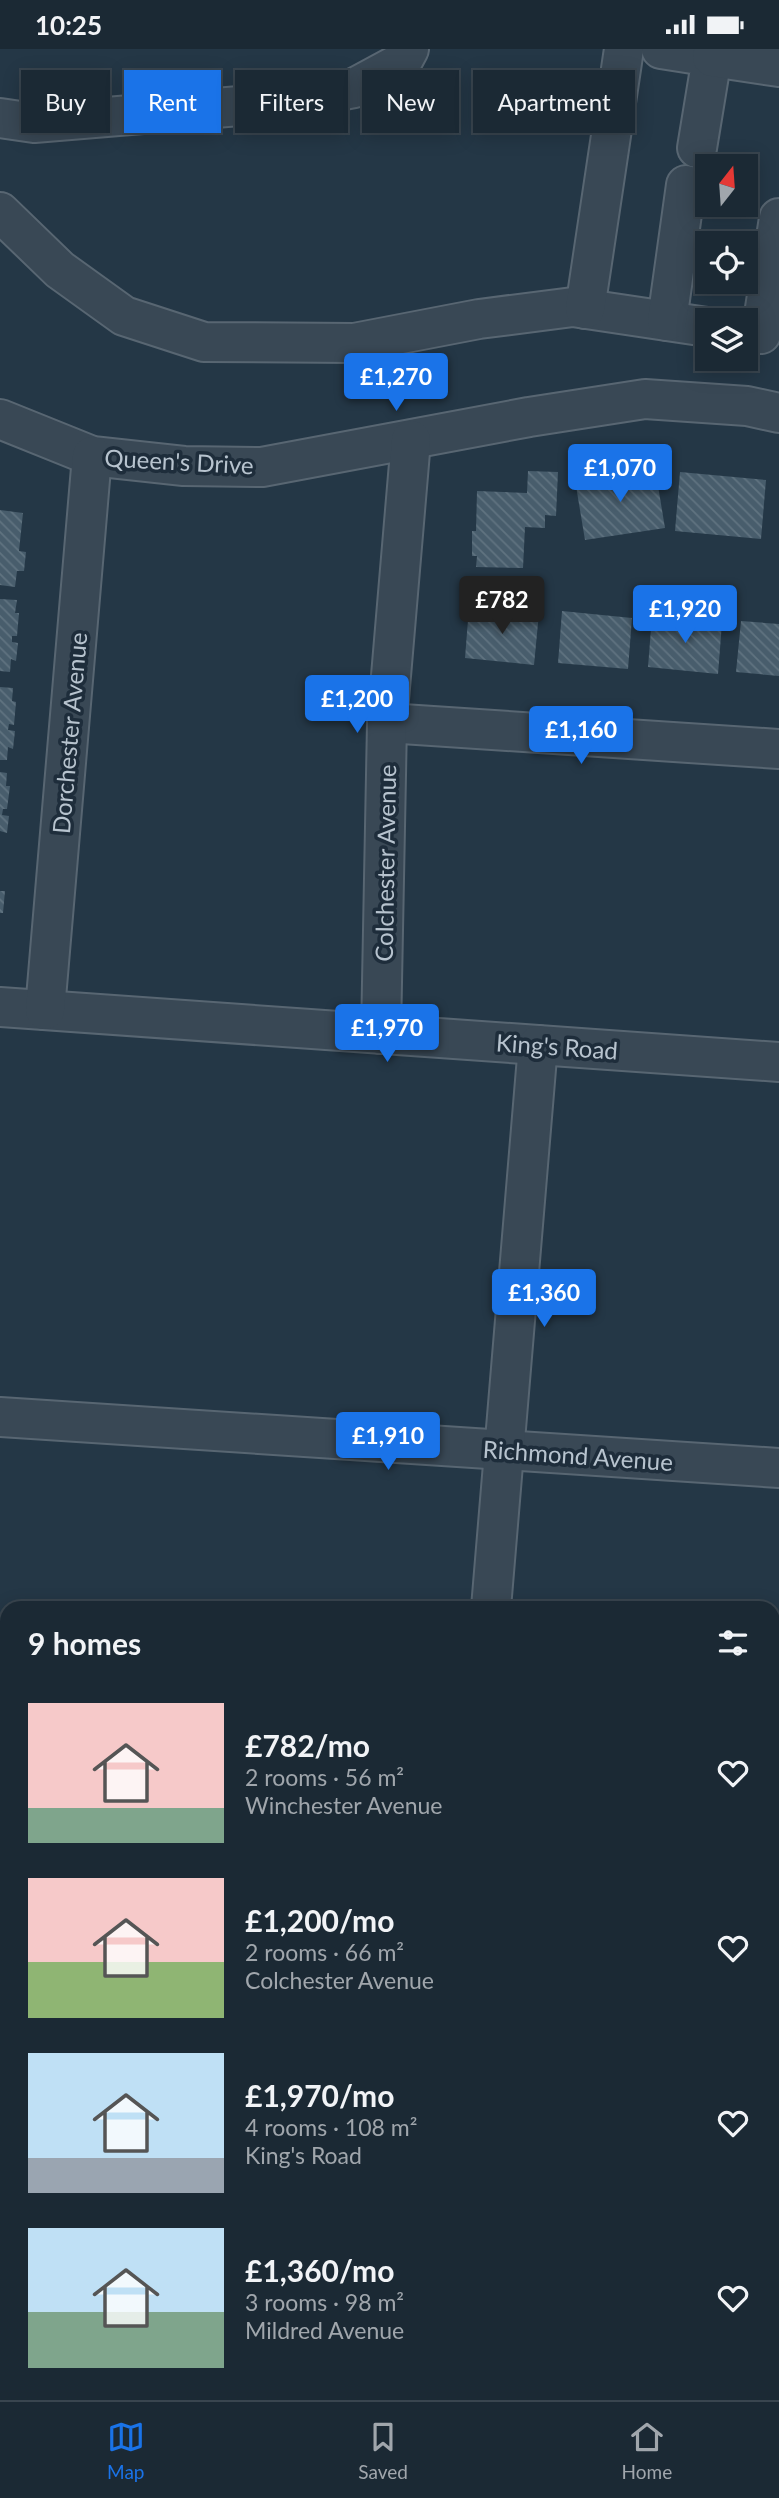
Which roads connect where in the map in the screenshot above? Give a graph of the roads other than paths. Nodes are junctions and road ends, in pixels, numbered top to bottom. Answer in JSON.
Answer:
{"nodes":[{"id":1,"x":409,"y":49,"type":"edge"},
{"id":2,"x":624,"y":49,"type":"edge"},
{"id":3,"x":661,"y":49,"type":"edge"},
{"id":4,"x":713,"y":53,"type":"edge"},
{"id":5,"x":779,"y":67,"type":"edge"},
{"id":6,"x":0,"y":118,"type":"edge"},
{"id":7,"x":697,"y":148,"type":"dead end"},
{"id":8,"x":686,"y":185,"type":"dead end"},
{"id":9,"x":0,"y":212,"type":"edge"},
{"id":10,"x":779,"y":218,"type":"edge"},
{"id":11,"x":585,"y":309,"type":"junction"},
{"id":12,"x":667,"y":321,"type":"junction"},
{"id":13,"x":695,"y":325,"type":"edge"},
{"id":14,"x":758,"y":334,"type":"edge"},
{"id":15,"x":779,"y":413,"type":"edge"},
{"id":16,"x":0,"y":419,"type":"edge"},
{"id":17,"x":411,"y":440,"type":"junction"},
{"id":18,"x":92,"y":456,"type":"junction"},
{"id":19,"x":387,"y":723,"type":"junction"},
{"id":20,"x":779,"y":749,"type":"edge"},
{"id":21,"x":0,"y":1007,"type":"edge"},
{"id":22,"x":45,"y":1010,"type":"junction"},
{"id":23,"x":381,"y":1034,"type":"junction"},
{"id":24,"x":538,"y":1045,"type":"junction"},
{"id":25,"x":779,"y":1062,"type":"edge"},
{"id":26,"x":0,"y":1417,"type":"edge"},
{"id":27,"x":504,"y":1450,"type":"junction"},
{"id":28,"x":779,"y":1468,"type":"edge"},
{"id":29,"x":492,"y":1601,"type":"edge"}],
"edges":[{"from":1,"to":6,"type":"street"},
{"from":2,"to":11,"type":"street"},
{"from":3,"to":4,"type":"street"},
{"from":4,"to":5,"type":"street"},
{"from":4,"to":7,"type":"street"},
{"from":8,"to":12,"type":"street"},
{"from":9,"to":11,"type":"street"},
{"from":10,"to":14,"type":"street"},
{"from":11,"to":12,"type":"street"},
{"from":12,"to":13,"type":"street"},
{"from":15,"to":17,"type":"street","name":"Queen's Drive"},
{"from":16,"to":18,"type":"street","name":"Queen's Drive"},
{"from":17,"to":18,"type":"street","name":"Queen's Drive"},
{"from":17,"to":19,"type":"street","name":"Colchester Avenue"},
{"from":18,"to":22,"type":"street","name":"Dorchester Avenue"},
{"from":19,"to":20,"type":"street"},
{"from":19,"to":23,"type":"street","name":"Colchester Avenue"},
{"from":21,"to":22,"type":"street","name":"King's Road"},
{"from":22,"to":23,"type":"street","name":"King's Road"},
{"from":23,"to":24,"type":"street","name":"King's Road"},
{"from":24,"to":25,"type":"street","name":"King's Road"},
{"from":24,"to":27,"type":"street"},
{"from":26,"to":27,"type":"street","name":"Richmond Avenue"},
{"from":27,"to":28,"type":"street","name":"Richmond Avenue"},
{"from":27,"to":29,"type":"street"}]}
